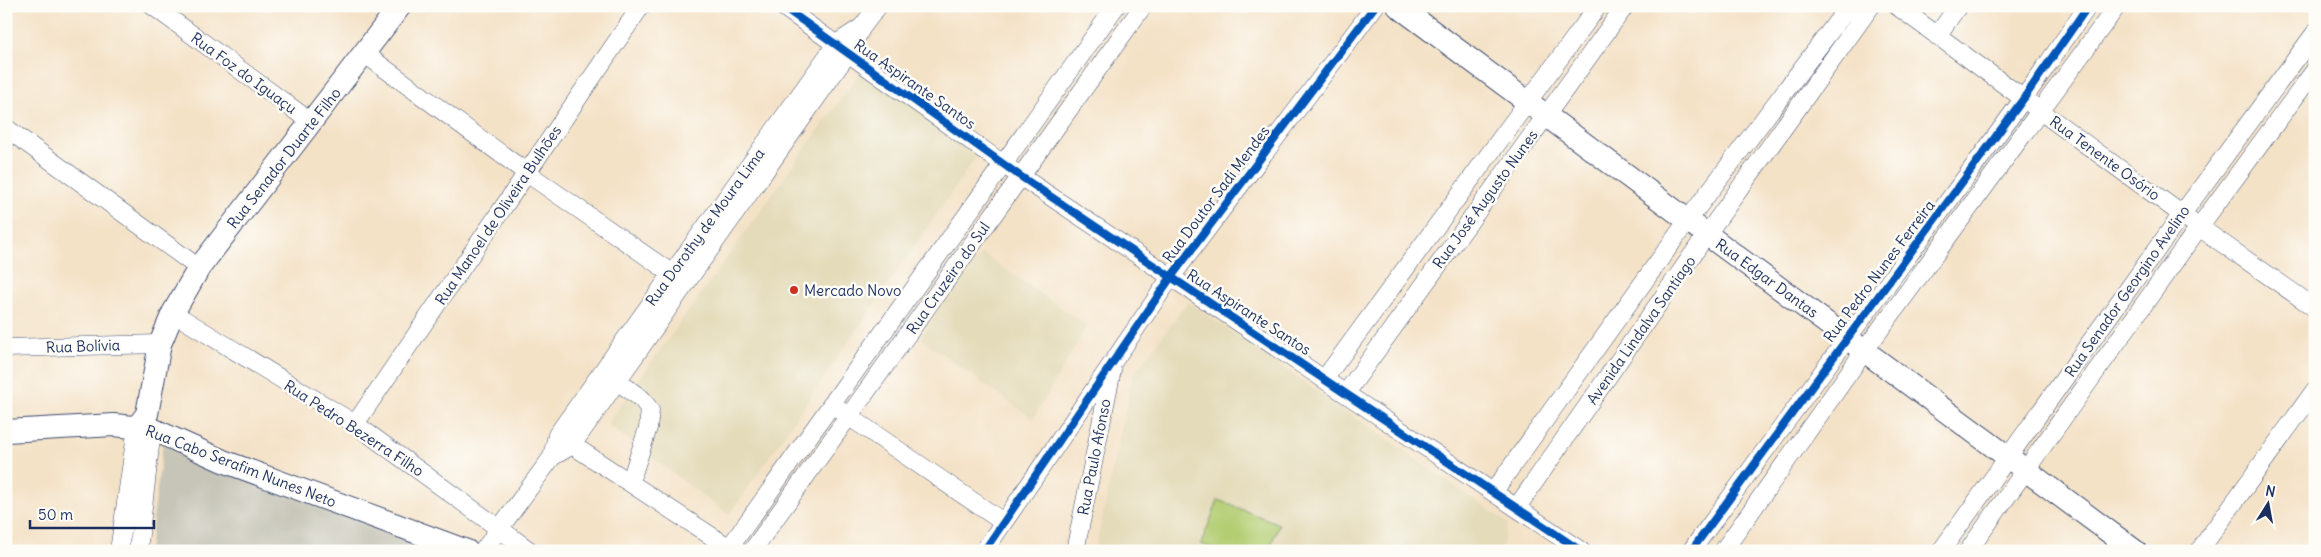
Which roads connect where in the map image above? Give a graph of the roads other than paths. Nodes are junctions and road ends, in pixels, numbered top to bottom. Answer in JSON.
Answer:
{"nodes":[{"id":1,"x":153,"y":6,"type":"edge"},
{"id":2,"x":400,"y":6,"type":"edge"},
{"id":3,"x":641,"y":6,"type":"edge"},
{"id":4,"x":782,"y":6,"type":"edge"},
{"id":5,"x":878,"y":6,"type":"edge"},
{"id":6,"x":1116,"y":6,"type":"edge"},
{"id":7,"x":1143,"y":6,"type":"edge"},
{"id":8,"x":1375,"y":6,"type":"edge"},
{"id":9,"x":1398,"y":6,"type":"edge"},
{"id":10,"x":1598,"y":6,"type":"edge"},
{"id":11,"x":1625,"y":6,"type":"edge"},
{"id":12,"x":1849,"y":6,"type":"edge"},
{"id":13,"x":1871,"y":6,"type":"edge"},
{"id":14,"x":1897,"y":6,"type":"edge"},
{"id":15,"x":1958,"y":6,"type":"edge"},
{"id":16,"x":2088,"y":6,"type":"edge"},
{"id":17,"x":2117,"y":6,"type":"edge"},
{"id":18,"x":2315,"y":33,"type":"edge"},
{"id":19,"x":1937,"y":36,"type":"junction"},
{"id":20,"x":842,"y":49,"type":"junction"},
{"id":21,"x":365,"y":54,"type":"junction"},
{"id":22,"x":2315,"y":70,"type":"edge"},
{"id":23,"x":2024,"y":98,"type":"junction"},
{"id":24,"x":1528,"y":102,"type":"junction"},
{"id":25,"x":1046,"y":106,"type":"junction"},
{"id":26,"x":2042,"y":111,"type":"junction"},
{"id":27,"x":1546,"y":115,"type":"junction"},
{"id":28,"x":1063,"y":118,"type":"junction"},
{"id":29,"x":311,"y":122,"type":"junction"},
{"id":30,"x":6,"y":128,"type":"edge"},
{"id":31,"x":1004,"y":164,"type":"junction"},
{"id":32,"x":527,"y":173,"type":"junction"},
{"id":33,"x":1020,"y":176,"type":"junction"},
{"id":34,"x":2182,"y":214,"type":"junction"},
{"id":35,"x":1688,"y":220,"type":"junction"},
{"id":36,"x":2199,"y":227,"type":"junction"},
{"id":37,"x":1707,"y":234,"type":"junction"},
{"id":38,"x":199,"y":268,"type":"junction"},
{"id":39,"x":1171,"y":277,"type":"junction"},
{"id":40,"x":679,"y":279,"type":"junction"},
{"id":41,"x":2315,"y":308,"type":"edge"},
{"id":42,"x":173,"y":313,"type":"junction"},
{"id":43,"x":1847,"y":336,"type":"junction"},
{"id":44,"x":160,"y":344,"type":"junction"},
{"id":45,"x":8,"y":347,"type":"edge"},
{"id":46,"x":1866,"y":350,"type":"junction"},
{"id":47,"x":1113,"y":362,"type":"junction"},
{"id":48,"x":1325,"y":378,"type":"junction"},
{"id":49,"x":617,"y":381,"type":"junction"},
{"id":50,"x":2315,"y":390,"type":"edge"},
{"id":51,"x":1346,"y":393,"type":"junction"},
{"id":52,"x":832,"y":404,"type":"junction"},
{"id":53,"x":849,"y":417,"type":"junction"},
{"id":54,"x":145,"y":423,"type":"junction"},
{"id":55,"x":355,"y":424,"type":"junction"},
{"id":56,"x":6,"y":432,"type":"edge"},
{"id":57,"x":557,"y":435,"type":"junction"},
{"id":58,"x":572,"y":445,"type":"junction"},
{"id":59,"x":552,"y":457,"type":"junction"},
{"id":60,"x":2019,"y":463,"type":"junction"},
{"id":61,"x":630,"y":483,"type":"junction"},
{"id":62,"x":1494,"y":491,"type":"junction"},
{"id":63,"x":1517,"y":507,"type":"junction"},
{"id":64,"x":1003,"y":522,"type":"junction"},
{"id":65,"x":500,"y":528,"type":"junction"},
{"id":66,"x":730,"y":550,"type":"edge"},
{"id":67,"x":119,"y":551,"type":"edge"},
{"id":68,"x":138,"y":551,"type":"edge"},
{"id":69,"x":467,"y":551,"type":"edge"},
{"id":70,"x":483,"y":551,"type":"edge"},
{"id":71,"x":530,"y":551,"type":"edge"},
{"id":72,"x":752,"y":551,"type":"edge"},
{"id":73,"x":984,"y":551,"type":"edge"},
{"id":74,"x":1075,"y":551,"type":"edge"},
{"id":75,"x":1581,"y":551,"type":"edge"},
{"id":76,"x":1691,"y":551,"type":"edge"},
{"id":77,"x":1723,"y":551,"type":"edge"},
{"id":78,"x":1941,"y":551,"type":"edge"},
{"id":79,"x":1968,"y":551,"type":"edge"},
{"id":80,"x":2135,"y":551,"type":"edge"},
{"id":81,"x":2199,"y":551,"type":"edge"}],
"edges":[{"from":1,"to":29,"type":"street","name":"Rua Foz do Iguaçu"},
{"from":2,"to":21,"type":"main road","name":"Rua Senador Duarte Filho"},
{"from":3,"to":32,"type":"street","name":"Rua Manoel de Oliveira Bulhões"},
{"from":4,"to":20,"type":"street","name":"Rua Aspirante Santos"},
{"from":5,"to":20,"type":"street","name":"Rua Dorothy de Moura Lima"},
{"from":6,"to":25,"type":"street","name":"Rua Cruzeiro do Sul"},
{"from":7,"to":28,"type":"street","name":"Rua Cruzeiro do Sul"},
{"from":8,"to":39,"type":"street","name":"Rua Doutor Sadi Mendes"},
{"from":9,"to":24,"type":"main road","name":"Rua Edgar Dantas"},
{"from":10,"to":24,"type":"street","name":"Rua José Augusto Nunes"},
{"from":11,"to":27,"type":"street","name":"Rua José Augusto Nunes"},
{"from":12,"to":35,"type":"street","name":"Avenida Lindalva Santiago"},
{"from":13,"to":37,"type":"street","name":"Avenida Lindalva Santiago"},
{"from":14,"to":19,"type":"street","name":"Rua Tenente Osório"},
{"from":15,"to":19,"type":"street"},
{"from":16,"to":23,"type":"street","name":"Rua Pedro Nunes Ferreira"},
{"from":17,"to":26,"type":"street"},
{"from":18,"to":34,"type":"street","name":"Rua Senador Georgino Avelino"},
{"from":19,"to":23,"type":"street","name":"Rua Tenente Osório"},
{"from":20,"to":31,"type":"street","name":"Rua Aspirante Santos"},
{"from":20,"to":40,"type":"street","name":"Rua Dorothy de Moura Lima"},
{"from":21,"to":29,"type":"main road","name":"Rua Senador Duarte Filho"},
{"from":21,"to":32,"type":"street"},
{"from":22,"to":36,"type":"street","name":"Rua Senador Georgino Avelino"},
{"from":23,"to":26,"type":"street","name":"Rua Tenente Osório"},
{"from":23,"to":43,"type":"street","name":"Rua Pedro Nunes Ferreira"},
{"from":24,"to":27,"type":"main road","name":"Rua Edgar Dantas"},
{"from":24,"to":48,"type":"street","name":"Rua José Augusto Nunes"},
{"from":25,"to":28,"type":"street"},
{"from":25,"to":31,"type":"street","name":"Rua Cruzeiro do Sul"},
{"from":26,"to":34,"type":"street","name":"Rua Tenente Osório"},
{"from":26,"to":46,"type":"street"},
{"from":27,"to":35,"type":"main road","name":"Rua Edgar Dantas"},
{"from":27,"to":51,"type":"street","name":"Rua José Augusto Nunes"},
{"from":28,"to":33,"type":"street","name":"Rua Cruzeiro do Sul"},
{"from":29,"to":38,"type":"main road","name":"Rua Senador Duarte Filho"},
{"from":30,"to":38,"type":"street"},
{"from":31,"to":33,"type":"street","name":"Rua Aspirante Santos"},
{"from":31,"to":52,"type":"street","name":"Rua Cruzeiro do Sul"},
{"from":32,"to":40,"type":"street"},
{"from":32,"to":55,"type":"street","name":"Rua Manoel de Oliveira Bulhões"},
{"from":33,"to":39,"type":"street","name":"Rua Aspirante Santos"},
{"from":33,"to":53,"type":"street","name":"Rua Cruzeiro do Sul"},
{"from":34,"to":36,"type":"street","name":"Rua Tenente Osório"},
{"from":34,"to":60,"type":"street","name":"Rua Senador Georgino Avelino"},
{"from":35,"to":37,"type":"main road","name":"Rua Edgar Dantas"},
{"from":35,"to":62,"type":"street","name":"Avenida Lindalva Santiago"},
{"from":36,"to":41,"type":"street","name":"Rua Tenente Osório"},
{"from":36,"to":60,"type":"street","name":"Rua Senador Georgino Avelino"},
{"from":37,"to":43,"type":"main road","name":"Rua Edgar Dantas"},
{"from":37,"to":63,"type":"street","name":"Avenida Lindalva Santiago"},
{"from":38,"to":42,"type":"main road","name":"Rua Senador Duarte Filho"},
{"from":39,"to":47,"type":"street","name":"Rua Doutor Sadi Mendes"},
{"from":39,"to":48,"type":"street","name":"Rua Aspirante Santos"},
{"from":40,"to":49,"type":"street","name":"Rua Dorothy de Moura Lima"},
{"from":40,"to":57,"type":"street","name":"Rua Dorothy de Moura Lima"},
{"from":42,"to":44,"type":"main road","name":"Rua Senador Duarte Filho"},
{"from":42,"to":55,"type":"street","name":"Rua Pedro Bezerra Filho"},
{"from":43,"to":46,"type":"main road","name":"Rua Edgar Dantas"},
{"from":43,"to":76,"type":"street","name":"Rua Pedro Nunes Ferreira"},
{"from":44,"to":45,"type":"street","name":"Rua Bolívia"},
{"from":44,"to":54,"type":"main road","name":"Rua Senador Duarte Filho"},
{"from":46,"to":60,"type":"main road","name":"Rua Edgar Dantas"},
{"from":46,"to":77,"type":"street"},
{"from":47,"to":64,"type":"street","name":"Rua Doutor Sadi Mendes"},
{"from":47,"to":74,"type":"street","name":"Rua Paulo Afonso"},
{"from":48,"to":51,"type":"street","name":"Rua Aspirante Santos"},
{"from":49,"to":58,"type":"street","name":"Rua Dorothy de Moura Lima"},
{"from":49,"to":61,"type":"street"},
{"from":50,"to":81,"type":"street"},
{"from":51,"to":62,"type":"street","name":"Rua Aspirante Santos"},
{"from":52,"to":53,"type":"street"},
{"from":52,"to":66,"type":"street","name":"Rua Cruzeiro do Sul"},
{"from":53,"to":64,"type":"street"},
{"from":53,"to":72,"type":"street","name":"Rua Cruzeiro do Sul"},
{"from":54,"to":56,"type":"main road","name":"Rua Cabo Serafim Nunes Neto"},
{"from":54,"to":67,"type":"street"},
{"from":54,"to":68,"type":"street"},
{"from":54,"to":69,"type":"main road","name":"Rua Cabo Serafim Nunes Neto"},
{"from":55,"to":65,"type":"street","name":"Rua Pedro Bezerra Filho"},
{"from":57,"to":58,"type":"street"},
{"from":57,"to":59,"type":"street","name":"Rua Dorothy de Moura Lima"},
{"from":58,"to":59,"type":"street","name":"Rua Dorothy de Moura Lima"},
{"from":58,"to":61,"type":"street"},
{"from":59,"to":65,"type":"street","name":"Rua Dorothy de Moura Lima"},
{"from":60,"to":78,"type":"street","name":"Rua Senador Georgino Avelino"},
{"from":60,"to":79,"type":"street","name":"Rua Senador Georgino Avelino"},
{"from":60,"to":80,"type":"main road","name":"Rua Edgar Dantas"},
{"from":61,"to":66,"type":"street"},
{"from":62,"to":63,"type":"street","name":"Rua Aspirante Santos"},
{"from":63,"to":75,"type":"street","name":"Rua Aspirante Santos"},
{"from":64,"to":73,"type":"street","name":"Rua Doutor Sadi Mendes"},
{"from":65,"to":70,"type":"street","name":"Rua Dorothy de Moura Lima"},
{"from":65,"to":71,"type":"street","name":"Rua Pedro Bezerra Filho"}]}
